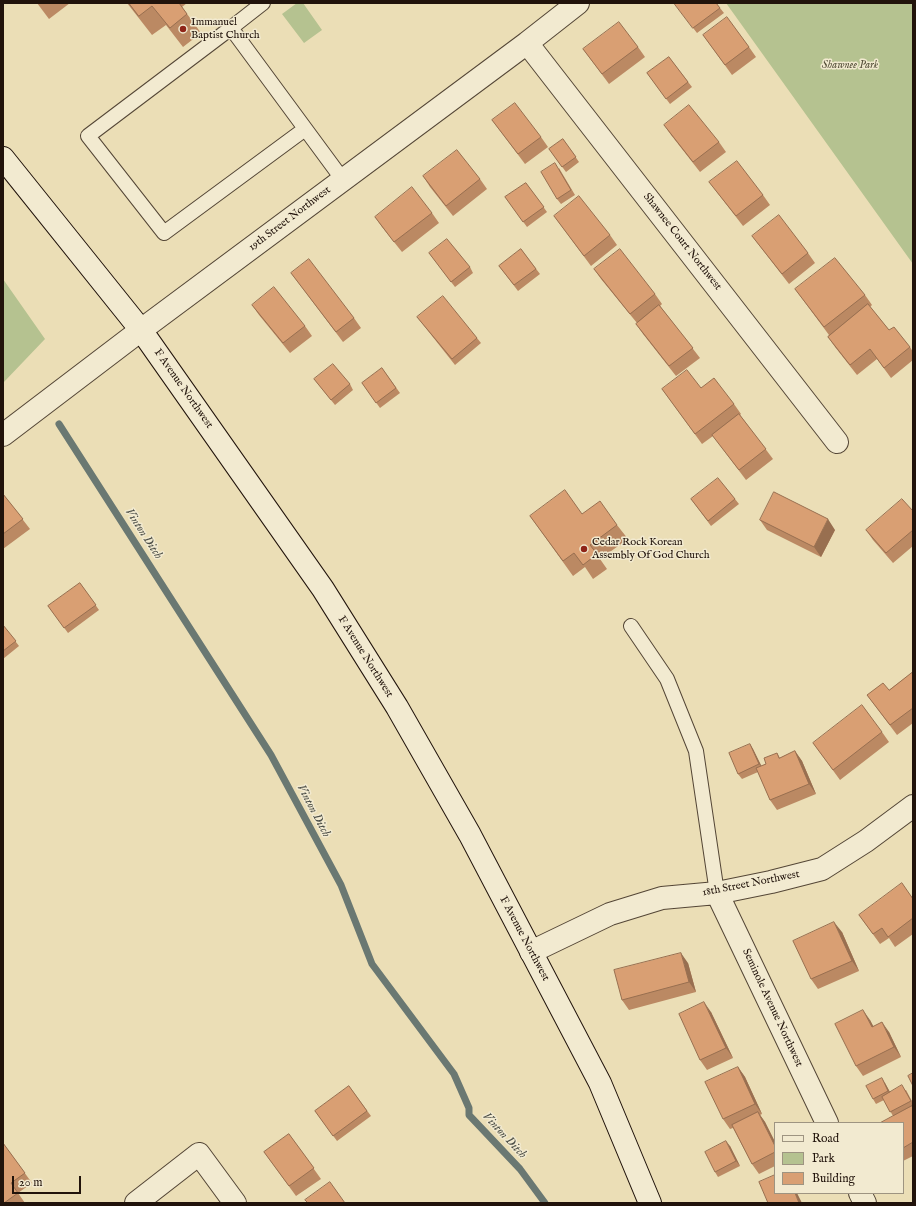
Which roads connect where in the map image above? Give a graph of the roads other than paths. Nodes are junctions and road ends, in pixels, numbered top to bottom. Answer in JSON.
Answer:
{"nodes":[{"id":1,"x":263,"y":3,"type":"edge"},
{"id":2,"x":578,"y":3,"type":"edge"},
{"id":3,"x":231,"y":28,"type":"junction"},
{"id":4,"x":527,"y":43,"type":"junction"},
{"id":5,"x":305,"y":129,"type":"junction"},
{"id":6,"x":3,"y":158,"type":"edge"},
{"id":7,"x":343,"y":180,"type":"junction"},
{"id":8,"x":141,"y":330,"type":"junction"},
{"id":9,"x":3,"y":435,"type":"edge"},
{"id":10,"x":836,"y":442,"type":"dead end"},
{"id":11,"x":631,"y":626,"type":"dead end"},
{"id":12,"x":913,"y":806,"type":"edge"},
{"id":13,"x":717,"y":893,"type":"junction"},
{"id":14,"x":532,"y":952,"type":"junction"},
{"id":15,"x":827,"y":1122,"type":"edge"},
{"id":16,"x":860,"y":1194,"type":"edge"},
{"id":17,"x":136,"y":1203,"type":"edge"},
{"id":18,"x":235,"y":1203,"type":"edge"},
{"id":19,"x":650,"y":1203,"type":"edge"},
{"id":20,"x":865,"y":1203,"type":"edge"}],
"edges":[{"from":1,"to":3,"type":"lane"},
{"from":2,"to":4,"type":"street","name":"19th Street Northwest"},
{"from":3,"to":5,"type":"lane"},
{"from":3,"to":5,"type":"lane"},
{"from":4,"to":7,"type":"street","name":"19th Street Northwest"},
{"from":4,"to":10,"type":"street","name":"Shawnee Court Northwest"},
{"from":5,"to":7,"type":"lane"},
{"from":6,"to":8,"type":"street","name":"F Avenue Northwest"},
{"from":7,"to":8,"type":"street","name":"19th Street Northwest"},
{"from":8,"to":9,"type":"street","name":"19th Street Northwest"},
{"from":8,"to":14,"type":"street","name":"F Avenue Northwest"},
{"from":11,"to":13,"type":"lane"},
{"from":12,"to":13,"type":"street","name":"18th Street Northwest"},
{"from":13,"to":14,"type":"street","name":"18th Street Northwest"},
{"from":13,"to":15,"type":"street","name":"Seminole Avenue Northwest"},
{"from":14,"to":19,"type":"street","name":"F Avenue Northwest"},
{"from":16,"to":20,"type":"street"},
{"from":17,"to":18,"type":"street"}]}
